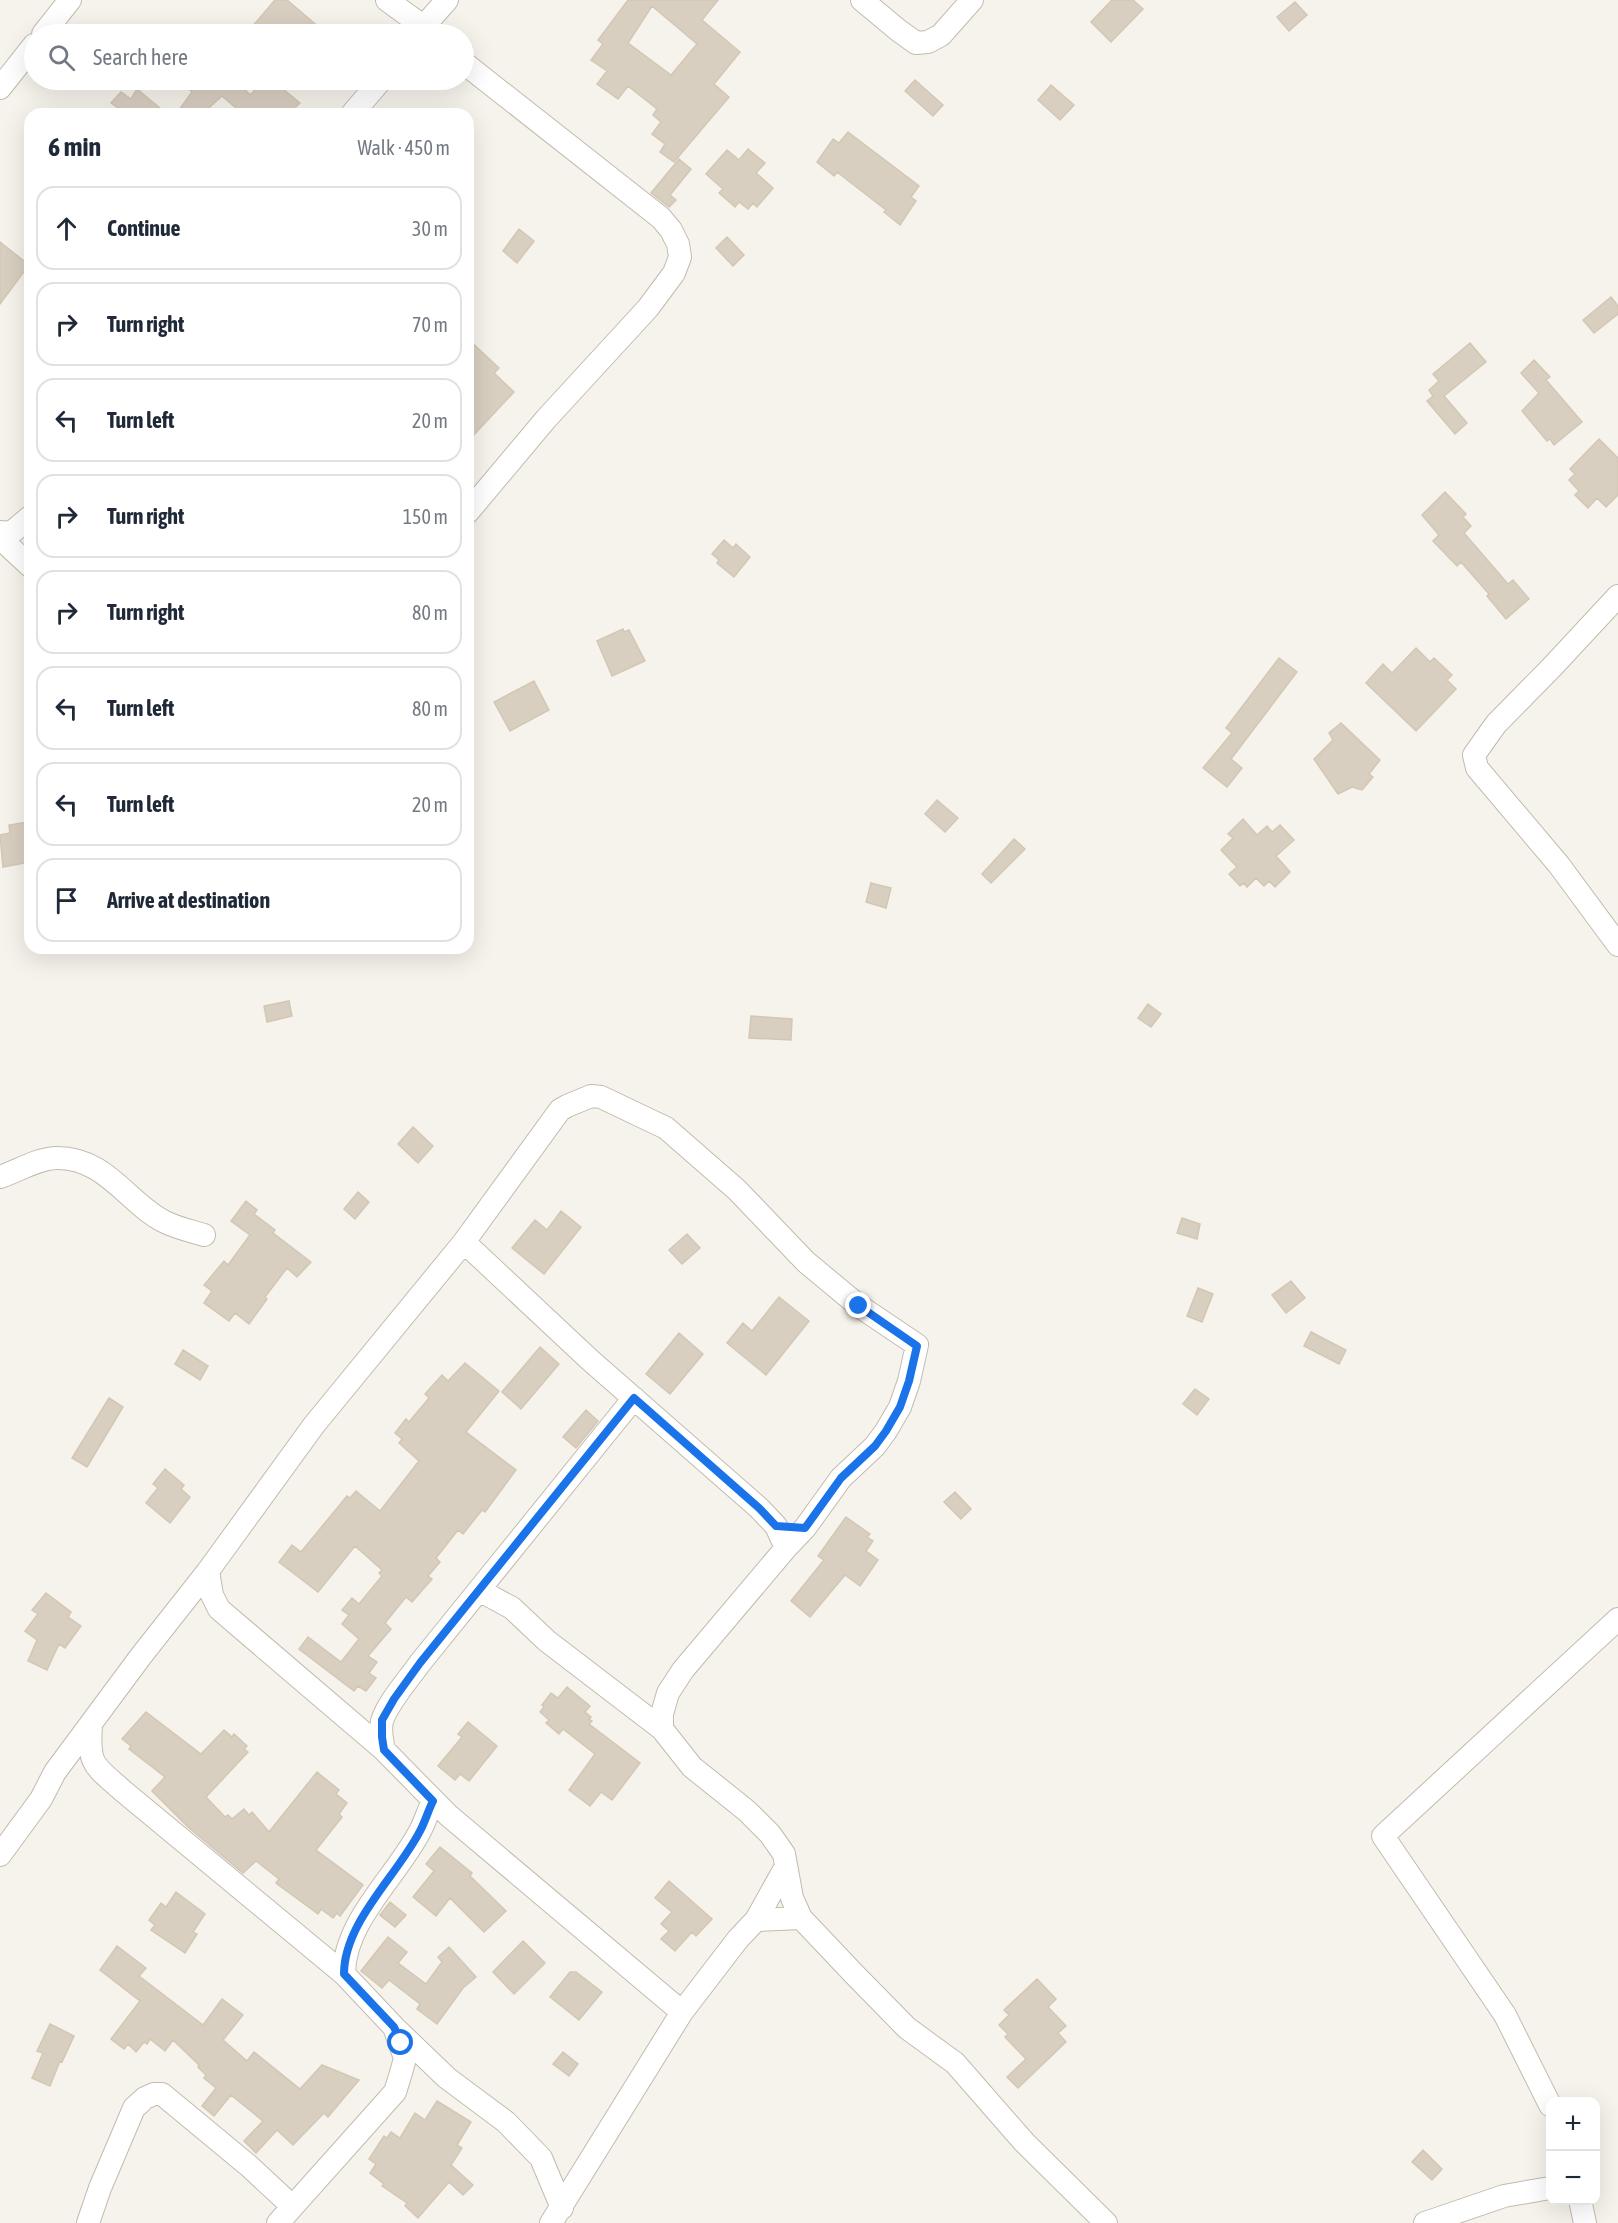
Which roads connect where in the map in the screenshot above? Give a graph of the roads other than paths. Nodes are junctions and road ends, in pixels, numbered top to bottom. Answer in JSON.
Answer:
{"nodes":[{"id":1,"x":70,"y":0,"type":"edge"},
{"id":2,"x":387,"y":0,"type":"edge"},
{"id":3,"x":447,"y":0,"type":"edge"},
{"id":4,"x":862,"y":0,"type":"edge"},
{"id":5,"x":972,"y":0,"type":"edge"},
{"id":6,"x":51,"y":24,"type":"edge"},
{"id":7,"x":415,"y":24,"type":"edge"},
{"id":8,"x":430,"y":24,"type":"edge"},
{"id":9,"x":24,"y":58,"type":"edge"},
{"id":10,"x":474,"y":71,"type":"edge"},
{"id":11,"x":0,"y":88,"type":"edge"},
{"id":12,"x":372,"y":90,"type":"edge"},
{"id":13,"x":357,"y":108,"type":"edge"},
{"id":14,"x":474,"y":505,"type":"edge"},
{"id":15,"x":24,"y":522,"type":"edge"},
{"id":16,"x":0,"y":532,"type":"edge"},
{"id":17,"x":0,"y":538,"type":"edge"},
{"id":18,"x":24,"y":560,"type":"edge"},
{"id":19,"x":1618,"y":596,"type":"edge"},
{"id":20,"x":1618,"y":945,"type":"edge"},
{"id":21,"x":0,"y":1177,"type":"edge"},
{"id":22,"x":204,"y":1235,"type":"dead end"},
{"id":23,"x":464,"y":1242,"type":"junction"},
{"id":24,"x":634,"y":1398,"type":"junction"},
{"id":25,"x":776,"y":1526,"type":"junction"},
{"id":26,"x":805,"y":1528,"type":"junction"},
{"id":27,"x":786,"y":1548,"type":"junction"},
{"id":28,"x":208,"y":1571,"type":"junction"},
{"id":29,"x":478,"y":1590,"type":"junction"},
{"id":30,"x":184,"y":1602,"type":"junction"},
{"id":31,"x":219,"y":1609,"type":"junction"},
{"id":32,"x":1618,"y":1619,"type":"edge"},
{"id":33,"x":1609,"y":1636,"type":"edge"},
{"id":34,"x":91,"y":1725,"type":"junction"},
{"id":35,"x":662,"y":1729,"type":"junction"},
{"id":36,"x":384,"y":1750,"type":"junction"},
{"id":37,"x":433,"y":1801,"type":"junction"},
{"id":38,"x":0,"y":1855,"type":"edge"},
{"id":39,"x":785,"y":1868,"type":"junction"},
{"id":40,"x":801,"y":1918,"type":"junction"},
{"id":41,"x":756,"y":1920,"type":"junction"},
{"id":42,"x":344,"y":1974,"type":"junction"},
{"id":43,"x":682,"y":2012,"type":"junction"},
{"id":44,"x":394,"y":2027,"type":"junction"},
{"id":45,"x":1547,"y":2097,"type":"edge"},
{"id":46,"x":1546,"y":2189,"type":"edge"},
{"id":47,"x":1581,"y":2205,"type":"edge"},
{"id":48,"x":292,"y":2206,"type":"junction"},
{"id":49,"x":556,"y":2215,"type":"edge"},
{"id":50,"x":88,"y":2223,"type":"edge"},
{"id":51,"x":278,"y":2223,"type":"edge"},
{"id":52,"x":1106,"y":2223,"type":"edge"},
{"id":53,"x":1425,"y":2223,"type":"edge"},
{"id":54,"x":1585,"y":2223,"type":"edge"}],
"edges":[{"from":1,"to":6,"type":"street"},
{"from":2,"to":7,"type":"street"},
{"from":3,"to":8,"type":"street"},
{"from":4,"to":5,"type":"street"},
{"from":9,"to":11,"type":"street"},
{"from":10,"to":14,"type":"street"},
{"from":12,"to":13,"type":"street"},
{"from":15,"to":16,"type":"street"},
{"from":17,"to":18,"type":"street"},
{"from":19,"to":20,"type":"street"},
{"from":21,"to":22,"type":"street"},
{"from":23,"to":24,"type":"street"},
{"from":23,"to":26,"type":"street"},
{"from":23,"to":28,"type":"street"},
{"from":24,"to":25,"type":"street"},
{"from":24,"to":29,"type":"street"},
{"from":25,"to":26,"type":"street"},
{"from":25,"to":27,"type":"street"},
{"from":26,"to":27,"type":"street"},
{"from":27,"to":35,"type":"street"},
{"from":28,"to":30,"type":"street"},
{"from":28,"to":31,"type":"street"},
{"from":29,"to":35,"type":"street"},
{"from":29,"to":36,"type":"street"},
{"from":30,"to":31,"type":"street"},
{"from":30,"to":34,"type":"street"},
{"from":31,"to":36,"type":"street"},
{"from":32,"to":33,"type":"street"},
{"from":33,"to":45,"type":"street"},
{"from":34,"to":38,"type":"street"},
{"from":34,"to":42,"type":"street"},
{"from":35,"to":39,"type":"street"},
{"from":36,"to":37,"type":"street"},
{"from":37,"to":42,"type":"street"},
{"from":37,"to":43,"type":"street"},
{"from":39,"to":40,"type":"street"},
{"from":39,"to":41,"type":"street"},
{"from":40,"to":41,"type":"street"},
{"from":40,"to":52,"type":"street"},
{"from":41,"to":43,"type":"street"},
{"from":42,"to":44,"type":"street"},
{"from":43,"to":49,"type":"street"},
{"from":44,"to":48,"type":"street"},
{"from":44,"to":49,"type":"street"},
{"from":46,"to":53,"type":"street"},
{"from":47,"to":54,"type":"street"},
{"from":48,"to":50,"type":"street"},
{"from":48,"to":51,"type":"street"}]}
